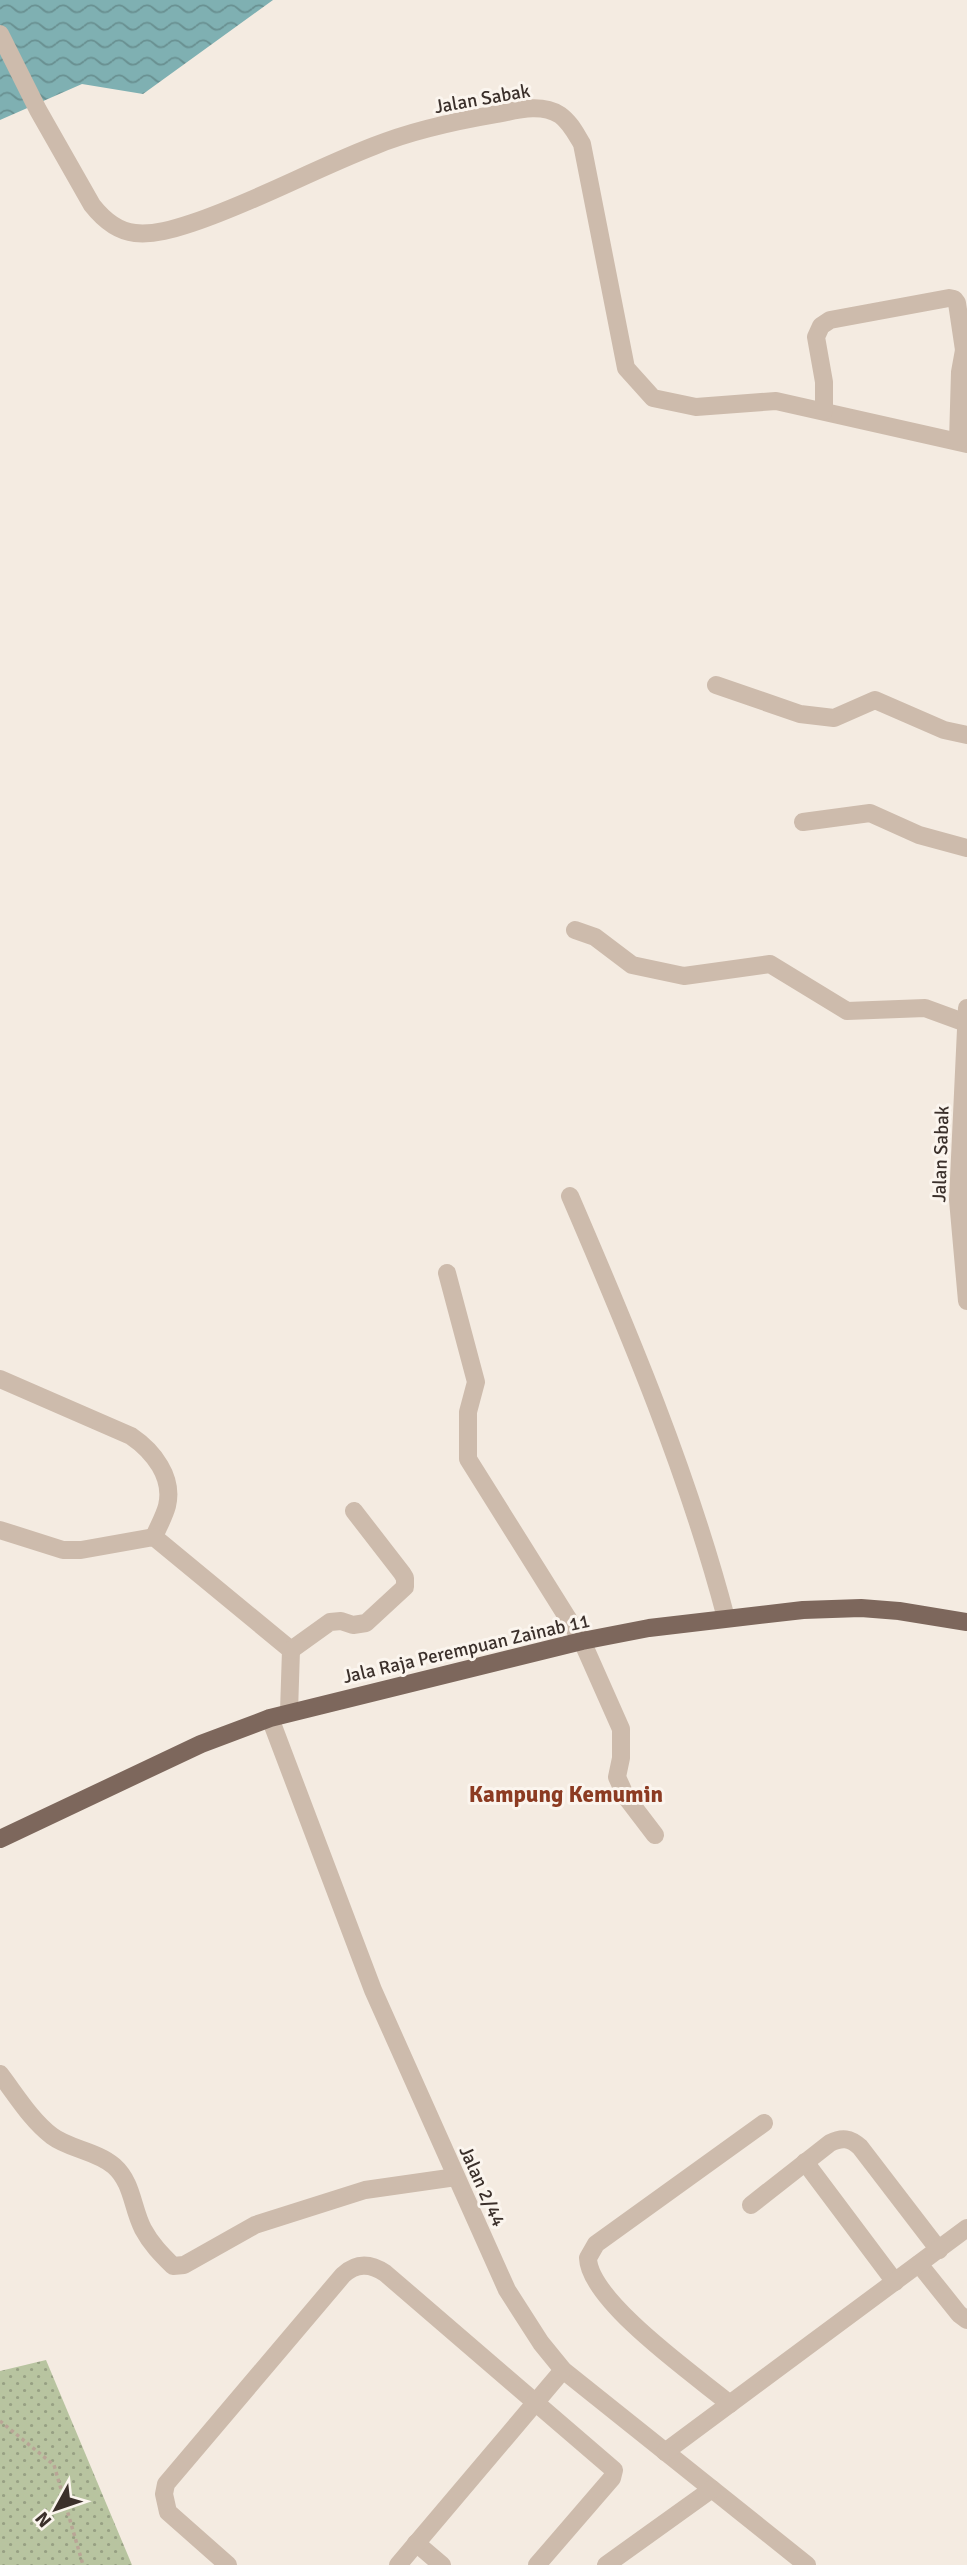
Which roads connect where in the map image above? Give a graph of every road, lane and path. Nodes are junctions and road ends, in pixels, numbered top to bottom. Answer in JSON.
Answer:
{"nodes":[{"id":1,"x":0,"y":34,"type":"edge"},
{"id":2,"x":965,"y":349,"type":"edge"},
{"id":3,"x":824,"y":411,"type":"junction"},
{"id":4,"x":963,"y":443,"type":"edge"},
{"id":5,"x":716,"y":685,"type":"dead end"},
{"id":6,"x":967,"y":735,"type":"edge"},
{"id":7,"x":803,"y":822,"type":"dead end"},
{"id":8,"x":967,"y":848,"type":"edge"},
{"id":9,"x":575,"y":930,"type":"dead end"},
{"id":10,"x":967,"y":1008,"type":"edge"},
{"id":11,"x":966,"y":1023,"type":"edge"},
{"id":12,"x":570,"y":1196,"type":"dead end"},
{"id":13,"x":447,"y":1273,"type":"dead end"},
{"id":14,"x":967,"y":1301,"type":"edge"},
{"id":15,"x":0,"y":1379,"type":"edge"},
{"id":16,"x":354,"y":1511,"type":"dead end"},
{"id":17,"x":0,"y":1530,"type":"edge"},
{"id":18,"x":154,"y":1537,"type":"junction"},
{"id":19,"x":726,"y":1618,"type":"junction"},
{"id":20,"x":967,"y":1622,"type":"edge"},
{"id":21,"x":582,"y":1641,"type":"junction"},
{"id":22,"x":291,"y":1650,"type":"junction"},
{"id":23,"x":289,"y":1712,"type":"junction"},
{"id":24,"x":270,"y":1718,"type":"junction"},
{"id":25,"x":655,"y":1835,"type":"dead end"},
{"id":26,"x":0,"y":1839,"type":"edge"},
{"id":27,"x":0,"y":2074,"type":"edge"},
{"id":28,"x":764,"y":2123,"type":"dead end"},
{"id":29,"x":805,"y":2162,"type":"junction"},
{"id":30,"x":456,"y":2177,"type":"junction"},
{"id":31,"x":751,"y":2205,"type":"dead end"},
{"id":32,"x":967,"y":2228,"type":"edge"},
{"id":33,"x":939,"y":2250,"type":"junction"},
{"id":34,"x":919,"y":2264,"type":"junction"},
{"id":35,"x":895,"y":2282,"type":"junction"},
{"id":36,"x":967,"y":2320,"type":"edge"},
{"id":37,"x":563,"y":2370,"type":"junction"},
{"id":38,"x":535,"y":2403,"type":"junction"},
{"id":39,"x":730,"y":2404,"type":"junction"},
{"id":40,"x":0,"y":2421,"type":"edge"},
{"id":41,"x":665,"y":2452,"type":"junction"},
{"id":42,"x":712,"y":2489,"type":"junction"},
{"id":43,"x":416,"y":2543,"type":"junction"},
{"id":44,"x":83,"y":2565,"type":"edge"},
{"id":45,"x":228,"y":2565,"type":"edge"},
{"id":46,"x":398,"y":2565,"type":"edge"},
{"id":47,"x":442,"y":2565,"type":"edge"},
{"id":48,"x":537,"y":2565,"type":"edge"},
{"id":49,"x":606,"y":2565,"type":"edge"},
{"id":50,"x":807,"y":2565,"type":"edge"}],
"edges":[{"from":1,"to":3,"type":"street","name":"Jalan Sabak"},
{"from":2,"to":3,"type":"street"},
{"from":2,"to":4,"type":"street"},
{"from":3,"to":4,"type":"street","name":"Jalan Sabak"},
{"from":5,"to":6,"type":"street"},
{"from":7,"to":8,"type":"street"},
{"from":9,"to":11,"type":"street"},
{"from":10,"to":11,"type":"street","name":"Jalan Sabak"},
{"from":11,"to":14,"type":"street","name":"Jalan Sabak"},
{"from":12,"to":19,"type":"street"},
{"from":13,"to":21,"type":"street"},
{"from":15,"to":18,"type":"street"},
{"from":16,"to":22,"type":"street"},
{"from":17,"to":18,"type":"street"},
{"from":18,"to":22,"type":"street"},
{"from":19,"to":20,"type":"main road","name":"Jala Raja Perempuan Zainab 11"},
{"from":19,"to":21,"type":"main road","name":"Jala Raja Perempuan Zainab 11"},
{"from":21,"to":23,"type":"main road","name":"Jala Raja Perempuan Zainab 11"},
{"from":21,"to":25,"type":"street"},
{"from":22,"to":23,"type":"street"},
{"from":23,"to":24,"type":"main road","name":"Jala Raja Perempuan Zainab 11"},
{"from":24,"to":26,"type":"main road","name":"Jala Raja Perempuan Zainab 11"},
{"from":24,"to":30,"type":"street","name":"Jalan 2/44"},
{"from":27,"to":30,"type":"street"},
{"from":28,"to":39,"type":"street"},
{"from":29,"to":31,"type":"street"},
{"from":29,"to":33,"type":"street"},
{"from":29,"to":35,"type":"street"},
{"from":30,"to":37,"type":"street","name":"Jalan 2/44"},
{"from":32,"to":33,"type":"street"},
{"from":33,"to":34,"type":"street"},
{"from":34,"to":35,"type":"street"},
{"from":34,"to":36,"type":"street"},
{"from":35,"to":39,"type":"street"},
{"from":37,"to":38,"type":"street"},
{"from":37,"to":41,"type":"street","name":"Jalan 2/44"},
{"from":38,"to":43,"type":"street"},
{"from":38,"to":45,"type":"street"},
{"from":38,"to":48,"type":"street"},
{"from":39,"to":41,"type":"street"},
{"from":40,"to":44,"type":"path"},
{"from":41,"to":42,"type":"street","name":"Jalan 2/44"},
{"from":42,"to":49,"type":"street"},
{"from":42,"to":50,"type":"street","name":"Jalan 2/44"},
{"from":43,"to":46,"type":"street"},
{"from":43,"to":47,"type":"street"}]}
